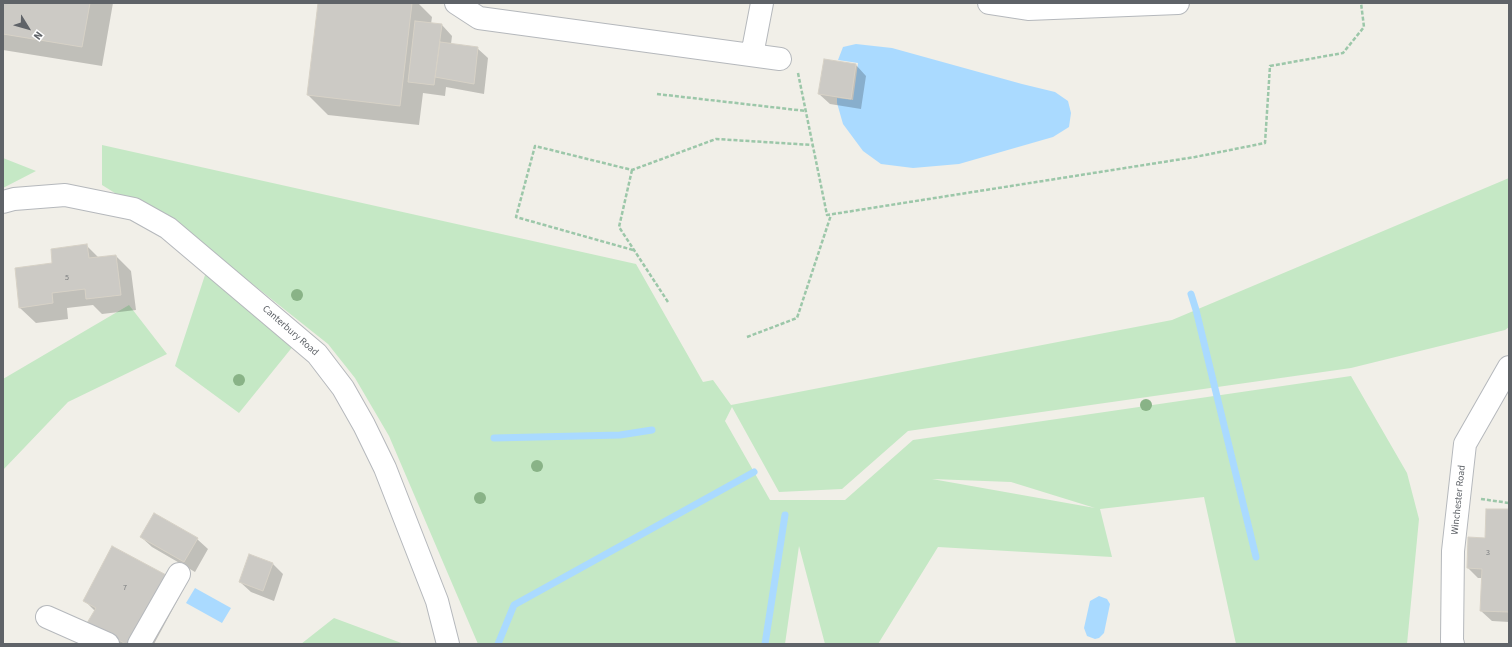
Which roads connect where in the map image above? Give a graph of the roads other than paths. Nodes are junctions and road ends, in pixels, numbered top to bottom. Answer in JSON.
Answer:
{"nodes":[{"id":1,"x":456,"y":3,"type":"edge"},
{"id":2,"x":762,"y":3,"type":"edge"},
{"id":3,"x":989,"y":3,"type":"edge"},
{"id":4,"x":1178,"y":3,"type":"edge"},
{"id":5,"x":1027,"y":6,"type":"edge"},
{"id":6,"x":752,"y":55,"type":"junction"},
{"id":7,"x":780,"y":59,"type":"road end"},
{"id":8,"x":3,"y":202,"type":"edge"},
{"id":9,"x":1509,"y":367,"type":"edge"},
{"id":10,"x":179,"y":574,"type":"dead end"},
{"id":11,"x":47,"y":617,"type":"dead end"},
{"id":12,"x":108,"y":644,"type":"edge"},
{"id":13,"x":139,"y":644,"type":"edge"},
{"id":14,"x":448,"y":644,"type":"edge"},
{"id":15,"x":1453,"y":644,"type":"edge"}],
"edges":[{"from":1,"to":6,"type":"street"},
{"from":2,"to":6,"type":"street"},
{"from":3,"to":5,"type":"street"},
{"from":4,"to":5,"type":"street"},
{"from":6,"to":7,"type":"street"},
{"from":8,"to":14,"type":"street","name":"Canterbury Road"},
{"from":9,"to":15,"type":"street","name":"Winchester Road"},
{"from":10,"to":13,"type":"street"},
{"from":11,"to":12,"type":"street"}]}
